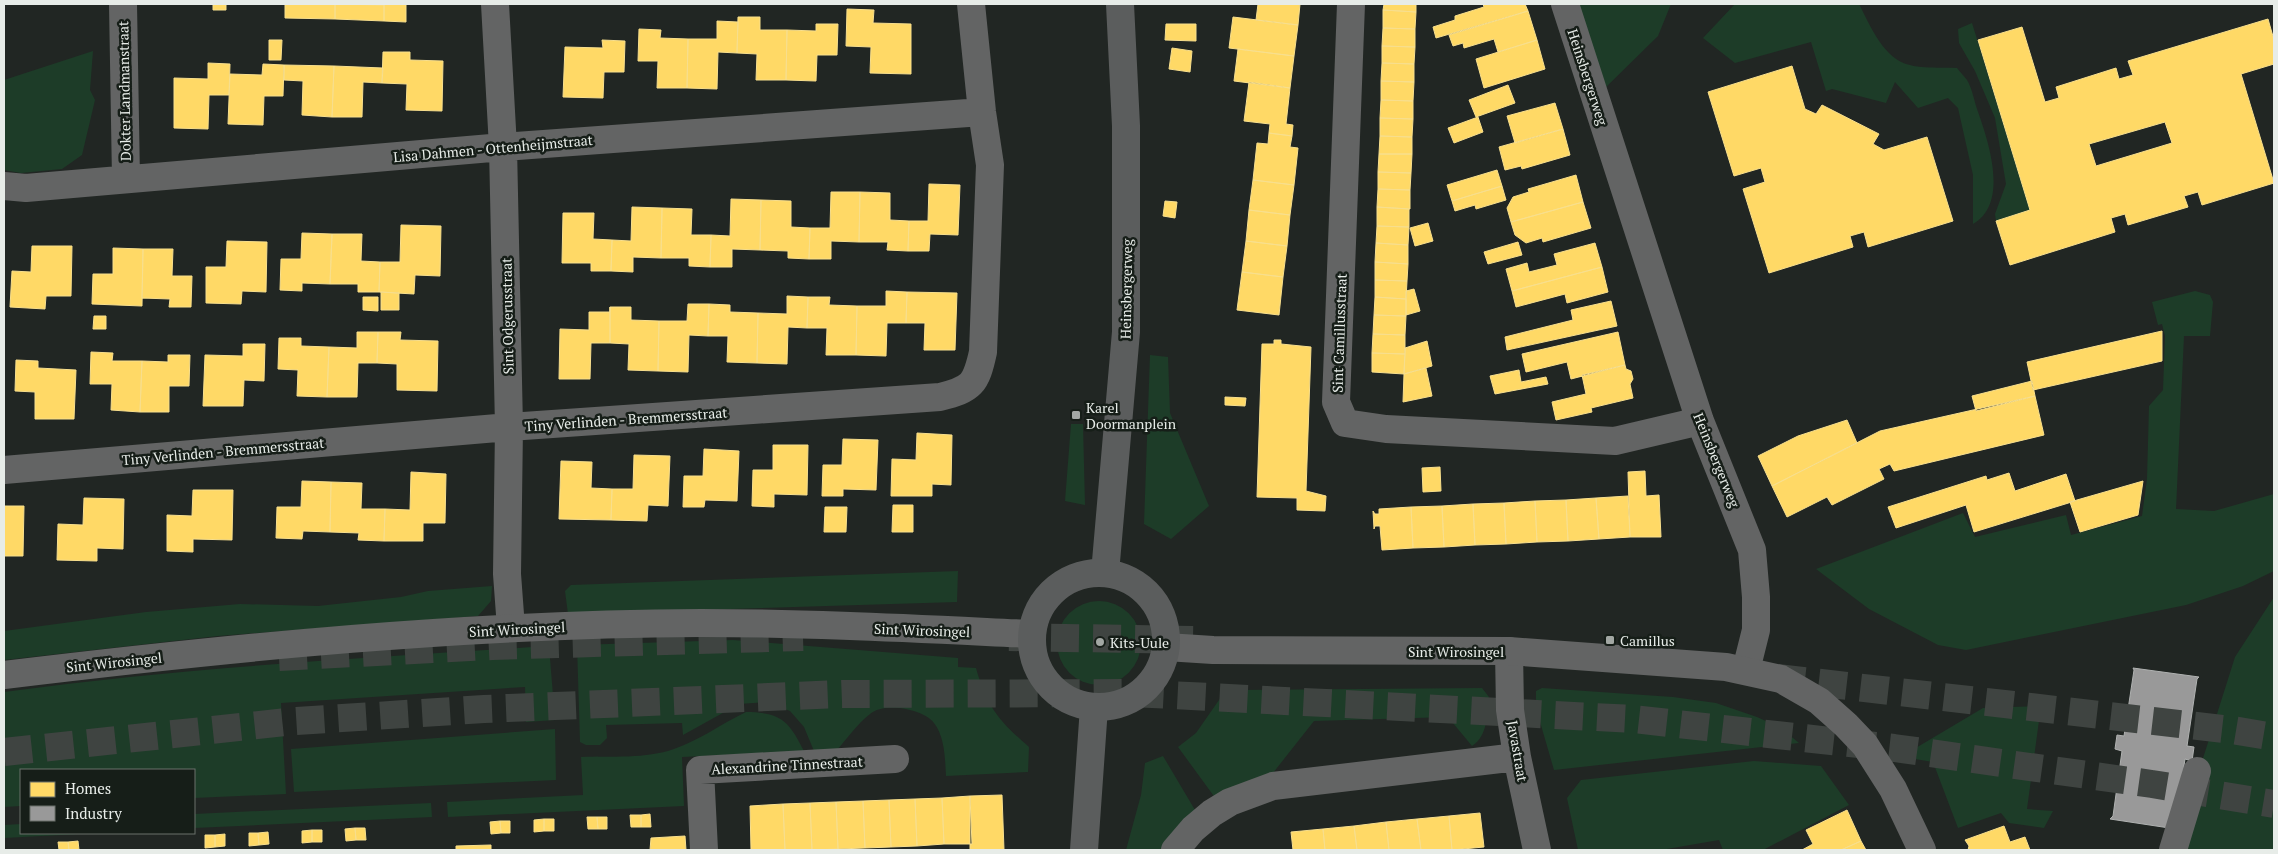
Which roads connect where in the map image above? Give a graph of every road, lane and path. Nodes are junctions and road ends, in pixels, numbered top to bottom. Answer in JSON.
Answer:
{"nodes":[{"id":1,"x":123,"y":4,"type":"edge"},
{"id":2,"x":495,"y":4,"type":"edge"},
{"id":3,"x":971,"y":4,"type":"edge"},
{"id":4,"x":1120,"y":4,"type":"edge"},
{"id":5,"x":1351,"y":4,"type":"edge"},
{"id":6,"x":1565,"y":4,"type":"edge"},
{"id":7,"x":982,"y":112,"type":"junction"},
{"id":8,"x":503,"y":146,"type":"junction"},
{"id":9,"x":126,"y":179,"type":"junction"},
{"id":10,"x":4,"y":186,"type":"edge"},
{"id":11,"x":1700,"y":421,"type":"junction"},
{"id":12,"x":509,"y":427,"type":"junction"},
{"id":13,"x":4,"y":470,"type":"edge"},
{"id":14,"x":1105,"y":573,"type":"junction"},
{"id":15,"x":511,"y":628,"type":"junction"},
{"id":16,"x":1032,"y":634,"type":"junction"},
{"id":17,"x":1166,"y":648,"type":"junction"},
{"id":18,"x":1509,"y":651,"type":"junction"},
{"id":19,"x":1746,"y":670,"type":"junction"},
{"id":20,"x":4,"y":675,"type":"edge"},
{"id":21,"x":1094,"y":707,"type":"junction"},
{"id":22,"x":1517,"y":756,"type":"junction"},
{"id":23,"x":895,"y":759,"type":"dead end"},
{"id":24,"x":2197,"y":771,"type":"dead end"},
{"id":25,"x":704,"y":850,"type":"edge"},
{"id":26,"x":1084,"y":850,"type":"edge"},
{"id":27,"x":1174,"y":850,"type":"edge"},
{"id":28,"x":1537,"y":850,"type":"edge"},
{"id":29,"x":1922,"y":850,"type":"edge"},
{"id":30,"x":2173,"y":850,"type":"edge"}],
"edges":[{"from":1,"to":9,"type":"street","name":"Dokter Landmanstraat"},
{"from":2,"to":8,"type":"street","name":"Sint Odgerusstraat"},
{"from":3,"to":7,"type":"street"},
{"from":4,"to":14,"type":"main road","name":"Heinsbergerweg"},
{"from":5,"to":11,"type":"street","name":"Sint Camillusstraat"},
{"from":6,"to":11,"type":"street","name":"Heinsbergerweg"},
{"from":7,"to":8,"type":"street","name":"Lisa Dahmen - Ottenheijmstraat"},
{"from":7,"to":12,"type":"street","name":"Tiny Verlinden - Bremmersstraat"},
{"from":8,"to":9,"type":"street","name":"Lisa Dahmen - Ottenheijmstraat"},
{"from":8,"to":12,"type":"street","name":"Sint Odgerusstraat"},
{"from":9,"to":10,"type":"street","name":"Lisa Dahmen - Ottenheijmstraat"},
{"from":11,"to":19,"type":"street","name":"Heinsbergerweg"},
{"from":12,"to":13,"type":"street","name":"Tiny Verlinden - Bremmersstraat"},
{"from":12,"to":15,"type":"street","name":"Sint Odgerusstraat"},
{"from":14,"to":16,"type":"main road"},
{"from":14,"to":17,"type":"main road"},
{"from":15,"to":16,"type":"street","name":"Sint Wirosingel"},
{"from":15,"to":20,"type":"street","name":"Sint Wirosingel"},
{"from":16,"to":21,"type":"main road"},
{"from":17,"to":18,"type":"street","name":"Sint Wirosingel"},
{"from":17,"to":21,"type":"main road"},
{"from":18,"to":19,"type":"street","name":"Sint Wirosingel"},
{"from":18,"to":22,"type":"street","name":"Javastraat"},
{"from":19,"to":29,"type":"street"},
{"from":21,"to":26,"type":"main road"},
{"from":22,"to":27,"type":"street"},
{"from":22,"to":28,"type":"street","name":"Javastraat"},
{"from":23,"to":25,"type":"street","name":"Alexandrine Tinnestraat"},
{"from":24,"to":30,"type":"street"}]}
